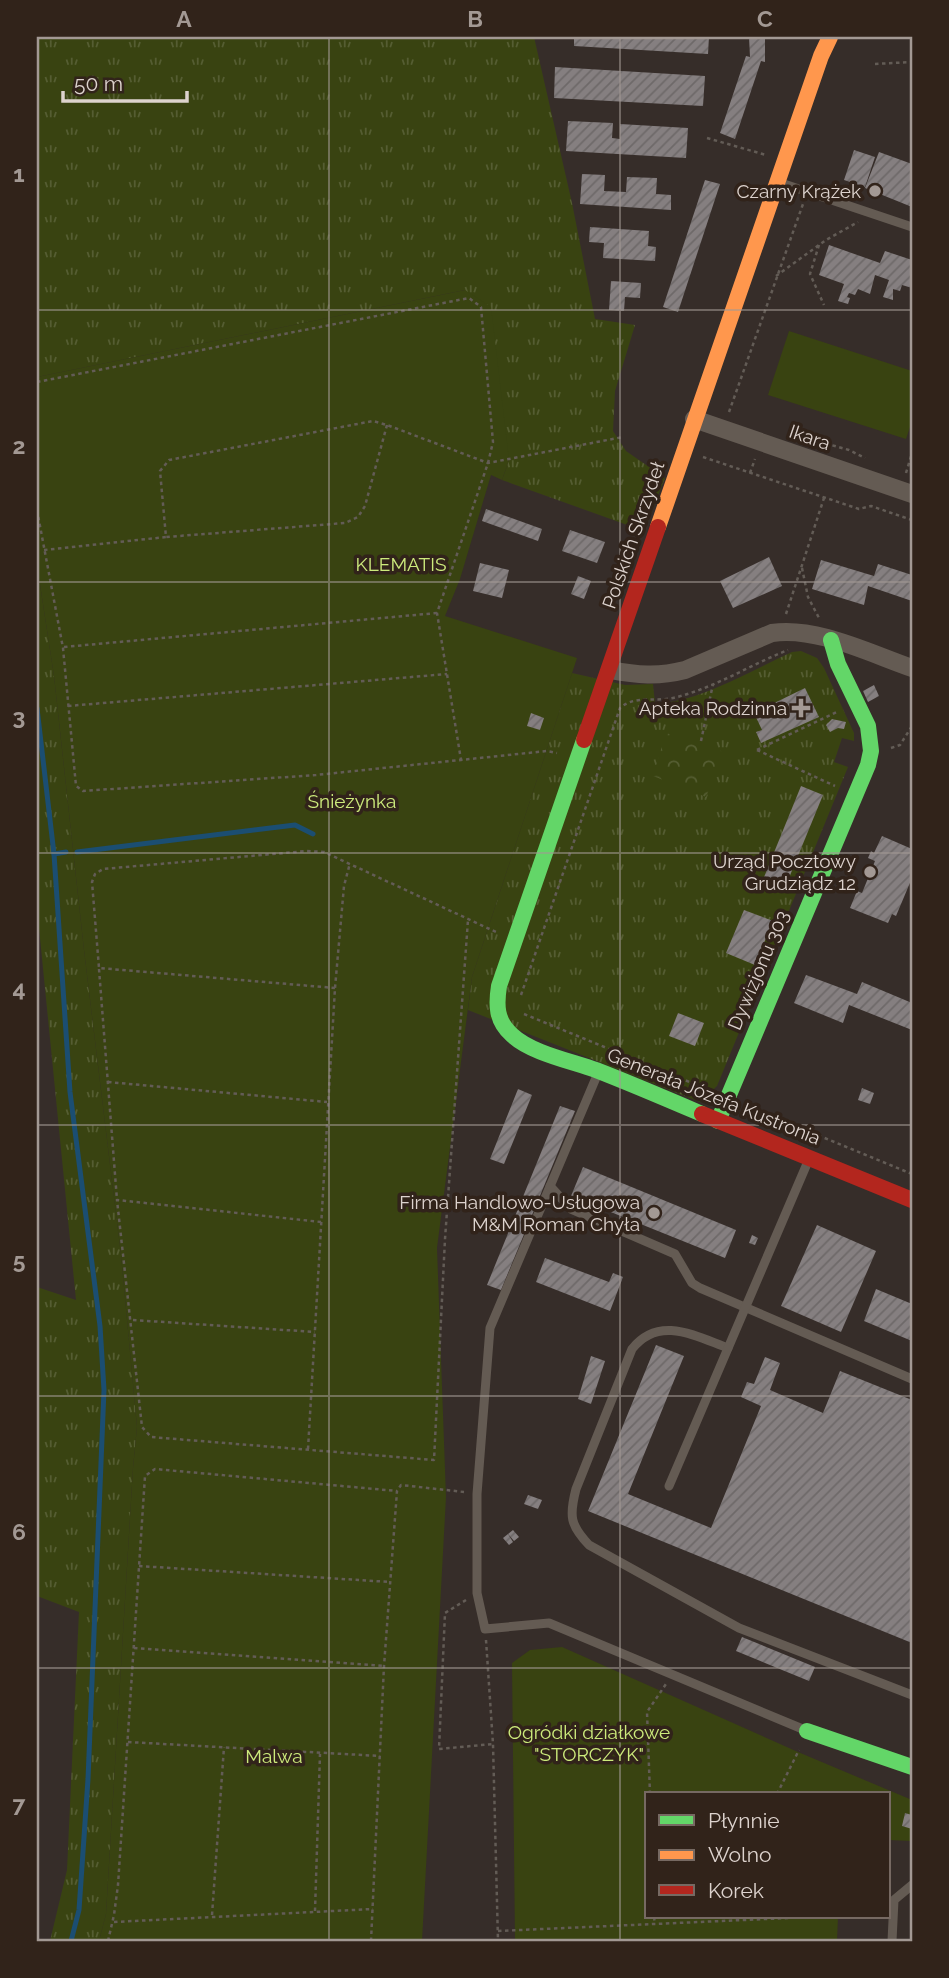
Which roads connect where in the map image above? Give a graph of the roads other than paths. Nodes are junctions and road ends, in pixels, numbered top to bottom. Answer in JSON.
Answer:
{"nodes":[{"id":1,"x":824,"y":37,"type":"edge"},
{"id":2,"x":830,"y":37,"type":"edge"},
{"id":3,"x":821,"y":56,"type":"junction"},
{"id":4,"x":777,"y":182,"type":"junction"},
{"id":5,"x":912,"y":226,"type":"edge"},
{"id":6,"x":694,"y":419,"type":"junction"},
{"id":7,"x":908,"y":486,"type":"edge"},
{"id":8,"x":831,"y":640,"type":"junction"},
{"id":9,"x":912,"y":668,"type":"edge"},
{"id":10,"x":610,"y":670,"type":"junction"},
{"id":11,"x":503,"y":1027,"type":"joint"},
{"id":12,"x":598,"y":1071,"type":"junction"},
{"id":13,"x":718,"y":1121,"type":"junction"},
{"id":14,"x":809,"y":1158,"type":"junction"},
{"id":15,"x":550,"y":1186,"type":"junction"},
{"id":16,"x":912,"y":1199,"type":"edge"},
{"id":17,"x":745,"y":1308,"type":"junction"},
{"id":18,"x":728,"y":1348,"type":"junction"},
{"id":19,"x":912,"y":1379,"type":"edge"},
{"id":20,"x":669,"y":1486,"type":"dead end"},
{"id":21,"x":912,"y":1695,"type":"edge"},
{"id":22,"x":807,"y":1731,"type":"joint"},
{"id":23,"x":912,"y":1767,"type":"edge"},
{"id":24,"x":912,"y":1885,"type":"edge"},
{"id":25,"x":892,"y":1941,"type":"edge"}],
"edges":[{"from":1,"to":3,"type":"street","name":"Polskich Skrzydeł"},
{"from":2,"to":3,"type":"street","name":"Polskich Skrzydeł"},
{"from":3,"to":4,"type":"street","name":"Polskich Skrzydeł"},
{"from":4,"to":5,"type":"lane"},
{"from":4,"to":6,"type":"street","name":"Polskich Skrzydeł"},
{"from":6,"to":7,"type":"street","name":"Ikara"},
{"from":6,"to":10,"type":"street","name":"Polskich Skrzydeł"},
{"from":8,"to":9,"type":"street"},
{"from":8,"to":10,"type":"street"},
{"from":8,"to":13,"type":"street","name":"Dywizjonu 303"},
{"from":10,"to":11,"type":"street","name":"Polskich Skrzydeł"},
{"from":11,"to":12,"type":"street","name":"Generała Józefa Kustronia"},
{"from":12,"to":13,"type":"street","name":"Generała Józefa Kustronia"},
{"from":12,"to":15,"type":"lane"},
{"from":13,"to":14,"type":"street","name":"Generała Józefa Kustronia"},
{"from":14,"to":16,"type":"street","name":"Generała Józefa Kustronia"},
{"from":14,"to":17,"type":"lane"},
{"from":15,"to":17,"type":"lane"},
{"from":15,"to":22,"type":"lane"},
{"from":17,"to":18,"type":"lane"},
{"from":17,"to":19,"type":"lane"},
{"from":18,"to":20,"type":"lane"},
{"from":18,"to":21,"type":"lane"},
{"from":22,"to":23,"type":"street"},
{"from":24,"to":25,"type":"lane"}]}
